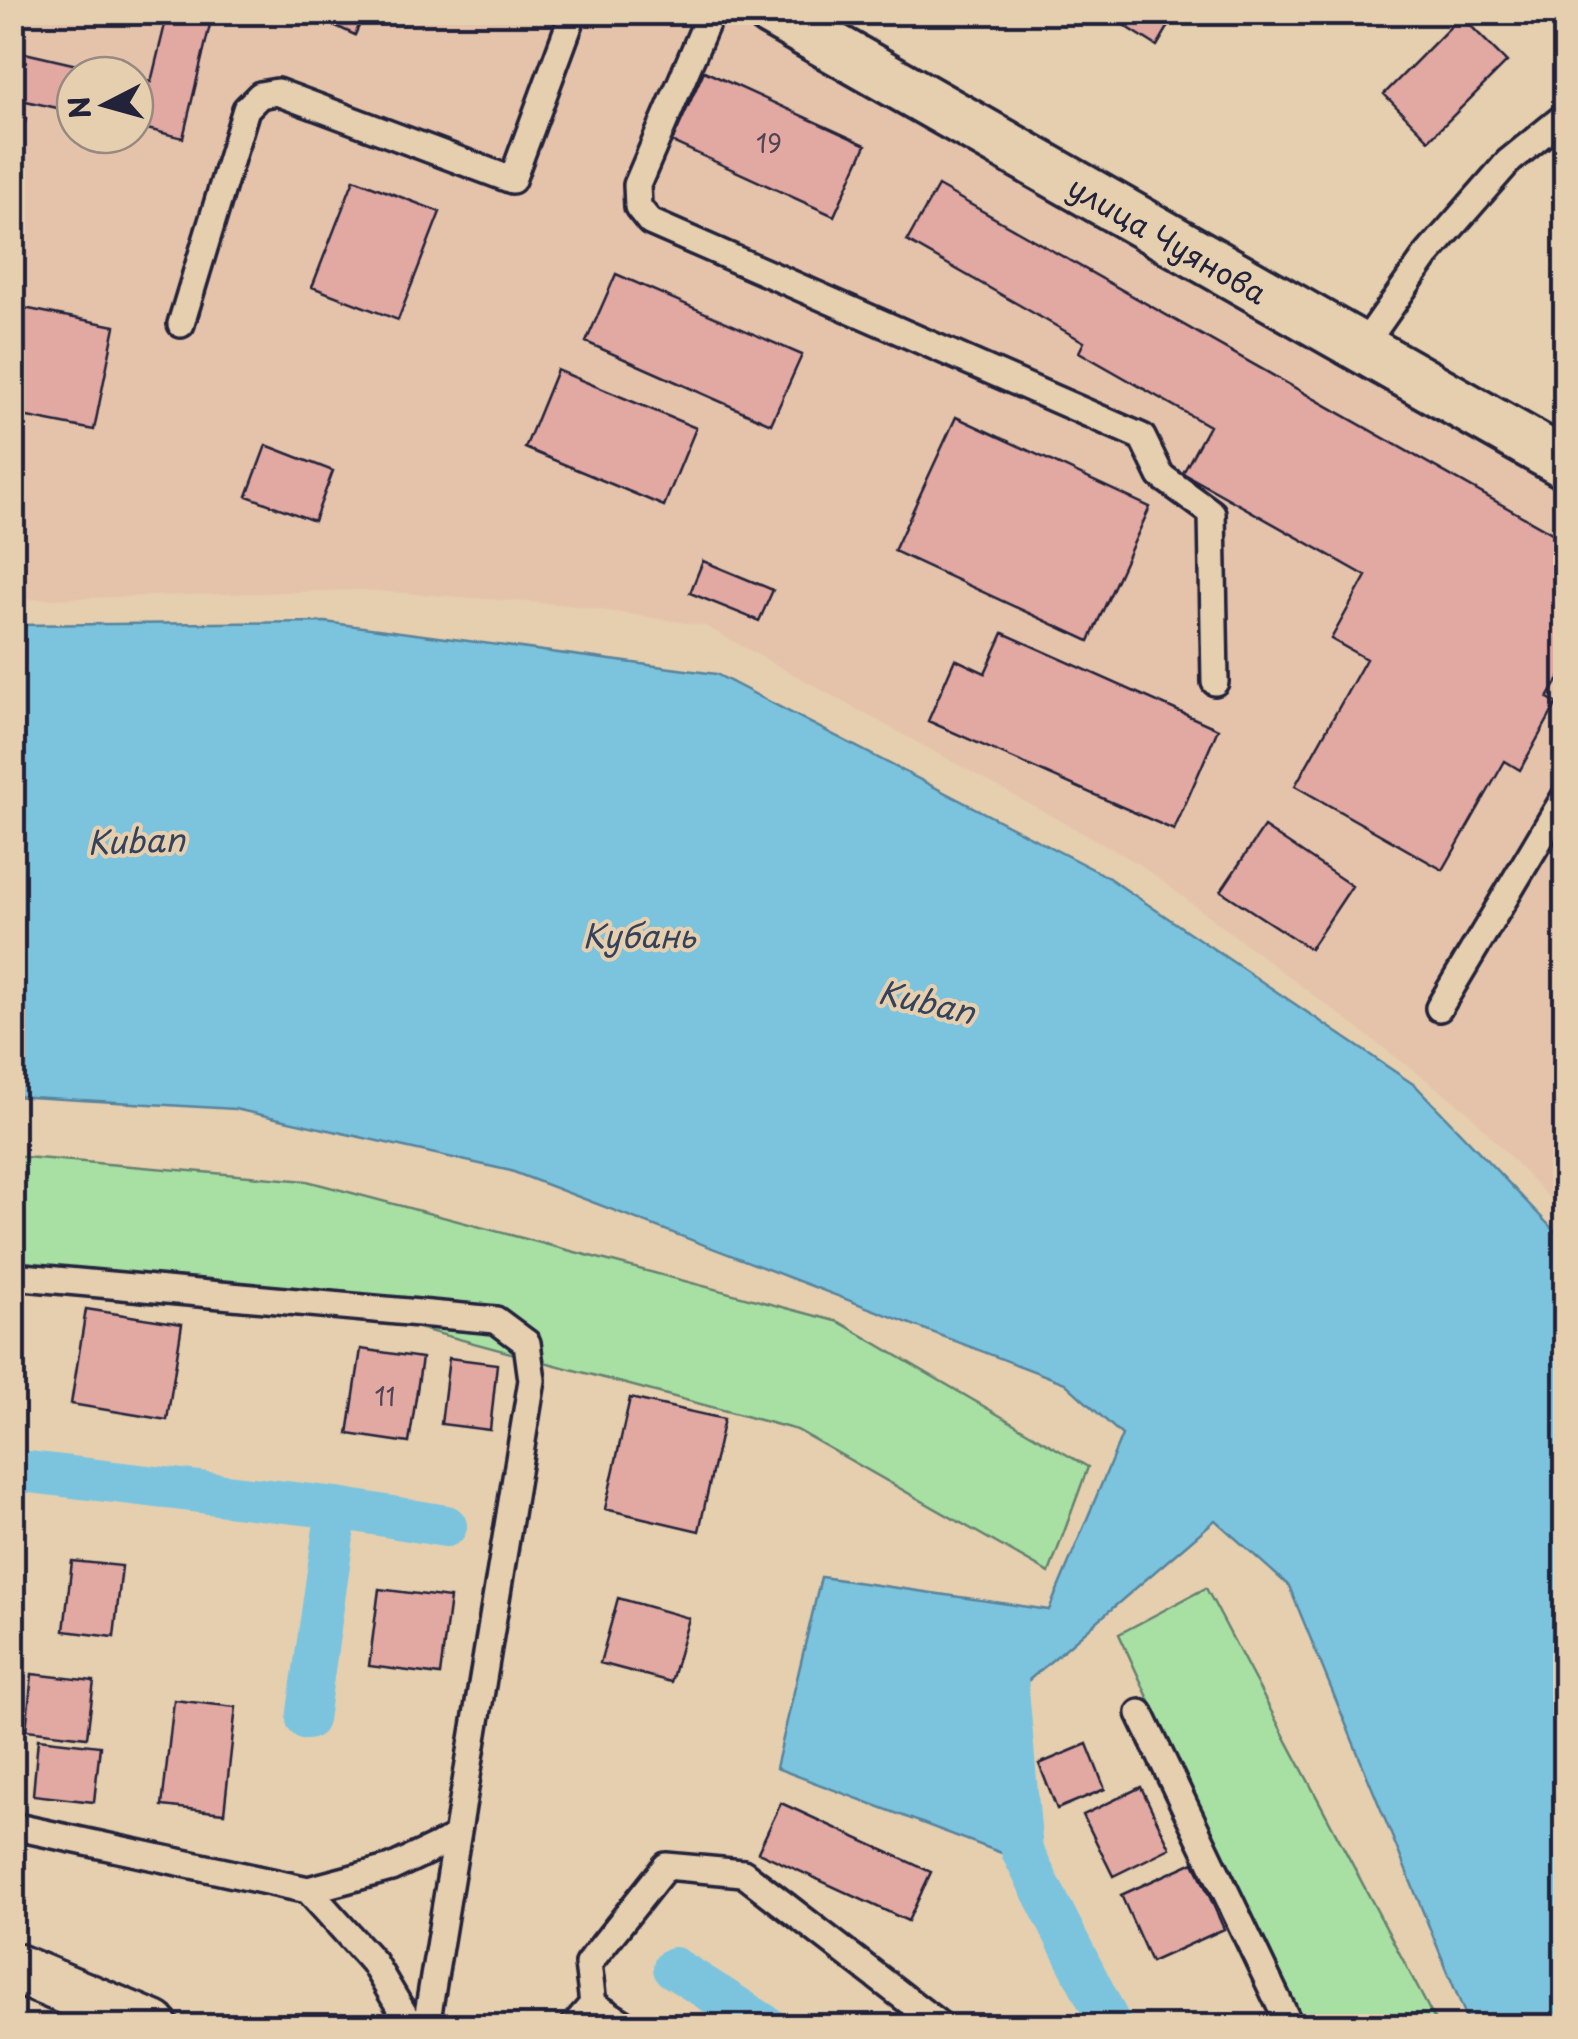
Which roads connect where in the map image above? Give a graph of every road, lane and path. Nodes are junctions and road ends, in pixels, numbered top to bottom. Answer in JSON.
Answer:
{"nodes":[{"id":1,"x":574,"y":12,"type":"edge"},
{"id":2,"x":711,"y":12,"type":"edge"},
{"id":3,"x":772,"y":12,"type":"edge"},
{"id":4,"x":1566,"y":114,"type":"edge"},
{"id":5,"x":181,"y":324,"type":"dead end"},
{"id":6,"x":1361,"y":349,"type":"junction"},
{"id":7,"x":1566,"y":464,"type":"edge"},
{"id":8,"x":1215,"y":682,"type":"dead end"},
{"id":9,"x":1566,"y":795,"type":"edge"},
{"id":10,"x":1439,"y":1008,"type":"dead end"},
{"id":11,"x":12,"y":1276,"type":"edge"},
{"id":12,"x":1140,"y":1714,"type":"dead end"},
{"id":13,"x":12,"y":1826,"type":"edge"},
{"id":14,"x":457,"y":1837,"type":"junction"},
{"id":15,"x":308,"y":1890,"type":"junction"},
{"id":16,"x":12,"y":1967,"type":"edge"},
{"id":17,"x":593,"y":2004,"type":"junction"},
{"id":18,"x":153,"y":2026,"type":"edge"},
{"id":19,"x":412,"y":2026,"type":"edge"},
{"id":20,"x":426,"y":2026,"type":"edge"},
{"id":21,"x":574,"y":2026,"type":"edge"},
{"id":22,"x":628,"y":2026,"type":"edge"},
{"id":23,"x":941,"y":2026,"type":"edge"},
{"id":24,"x":1290,"y":2026,"type":"edge"}],
"edges":[{"from":1,"to":5,"type":"lane"},
{"from":2,"to":8,"type":"lane"},
{"from":3,"to":6,"type":"street","name":"улица Чуянова"},
{"from":4,"to":6,"type":"lane"},
{"from":6,"to":7,"type":"street","name":"улица Чуянова"},
{"from":9,"to":10,"type":"lane"},
{"from":11,"to":14,"type":"lane"},
{"from":12,"to":24,"type":"lane"},
{"from":13,"to":15,"type":"lane"},
{"from":14,"to":15,"type":"lane"},
{"from":14,"to":20,"type":"lane"},
{"from":15,"to":19,"type":"lane"},
{"from":16,"to":18,"type":"street"},
{"from":17,"to":21,"type":"lane"},
{"from":17,"to":22,"type":"lane"},
{"from":17,"to":23,"type":"lane"}]}
